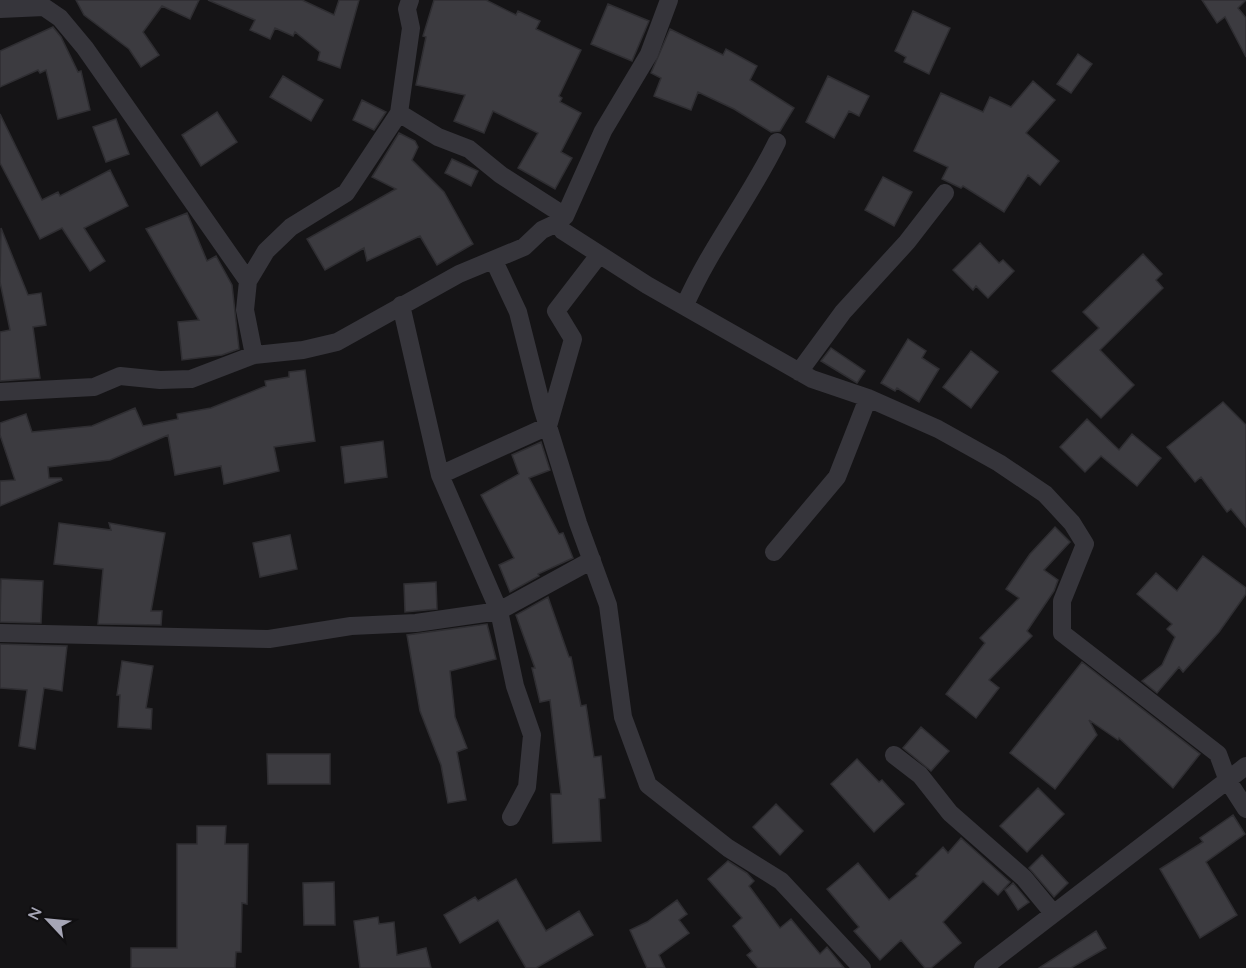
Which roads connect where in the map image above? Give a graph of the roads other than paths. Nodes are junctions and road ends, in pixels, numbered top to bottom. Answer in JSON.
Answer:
{"nodes":[{"id":1,"x":410,"y":0,"type":"edge"},
{"id":2,"x":669,"y":0,"type":"edge"},
{"id":3,"x":0,"y":9,"type":"edge"},
{"id":4,"x":399,"y":113,"type":"junction"},
{"id":5,"x":777,"y":142,"type":"dead end"},
{"id":6,"x":945,"y":193,"type":"dead end"},
{"id":7,"x":561,"y":220,"type":"junction"},
{"id":8,"x":599,"y":255,"type":"junction"},
{"id":9,"x":494,"y":261,"type":"junction"},
{"id":10,"x":248,"y":281,"type":"junction"},
{"id":11,"x":401,"y":305,"type":"junction"},
{"id":12,"x":685,"y":305,"type":"junction"},
{"id":13,"x":254,"y":355,"type":"junction"},
{"id":14,"x":799,"y":372,"type":"junction"},
{"id":15,"x":0,"y":392,"type":"edge"},
{"id":16,"x":868,"y":398,"type":"junction"},
{"id":17,"x":548,"y":426,"type":"junction"},
{"id":18,"x":440,"y":475,"type":"junction"},
{"id":19,"x":774,"y":552,"type":"dead end"},
{"id":20,"x":592,"y":560,"type":"junction"},
{"id":21,"x":500,"y":611,"type":"junction"},
{"id":22,"x":0,"y":633,"type":"edge"},
{"id":23,"x":894,"y":755,"type":"dead end"},
{"id":24,"x":1246,"y":766,"type":"edge"},
{"id":25,"x":1228,"y":781,"type":"junction"},
{"id":26,"x":1246,"y":809,"type":"edge"},
{"id":27,"x":511,"y":817,"type":"dead end"},
{"id":28,"x":1053,"y":913,"type":"junction"},
{"id":29,"x":862,"y":968,"type":"edge"},
{"id":30,"x":983,"y":968,"type":"edge"}],
"edges":[{"from":1,"to":4,"type":"street"},
{"from":2,"to":7,"type":"street"},
{"from":3,"to":10,"type":"street"},
{"from":4,"to":7,"type":"street"},
{"from":4,"to":10,"type":"street"},
{"from":5,"to":12,"type":"street"},
{"from":6,"to":14,"type":"street"},
{"from":7,"to":8,"type":"street"},
{"from":7,"to":9,"type":"street"},
{"from":8,"to":12,"type":"street"},
{"from":8,"to":17,"type":"street"},
{"from":9,"to":11,"type":"street"},
{"from":9,"to":17,"type":"street"},
{"from":10,"to":13,"type":"street"},
{"from":11,"to":13,"type":"street"},
{"from":11,"to":18,"type":"street"},
{"from":12,"to":14,"type":"street"},
{"from":13,"to":15,"type":"street"},
{"from":14,"to":16,"type":"street"},
{"from":16,"to":19,"type":"street"},
{"from":16,"to":25,"type":"street"},
{"from":17,"to":18,"type":"street"},
{"from":17,"to":20,"type":"street"},
{"from":18,"to":21,"type":"street"},
{"from":20,"to":21,"type":"street"},
{"from":20,"to":29,"type":"street"},
{"from":21,"to":22,"type":"street"},
{"from":21,"to":27,"type":"street"},
{"from":23,"to":28,"type":"street"},
{"from":24,"to":25,"type":"street"},
{"from":25,"to":26,"type":"street"},
{"from":25,"to":28,"type":"street"},
{"from":28,"to":30,"type":"street"}]}
